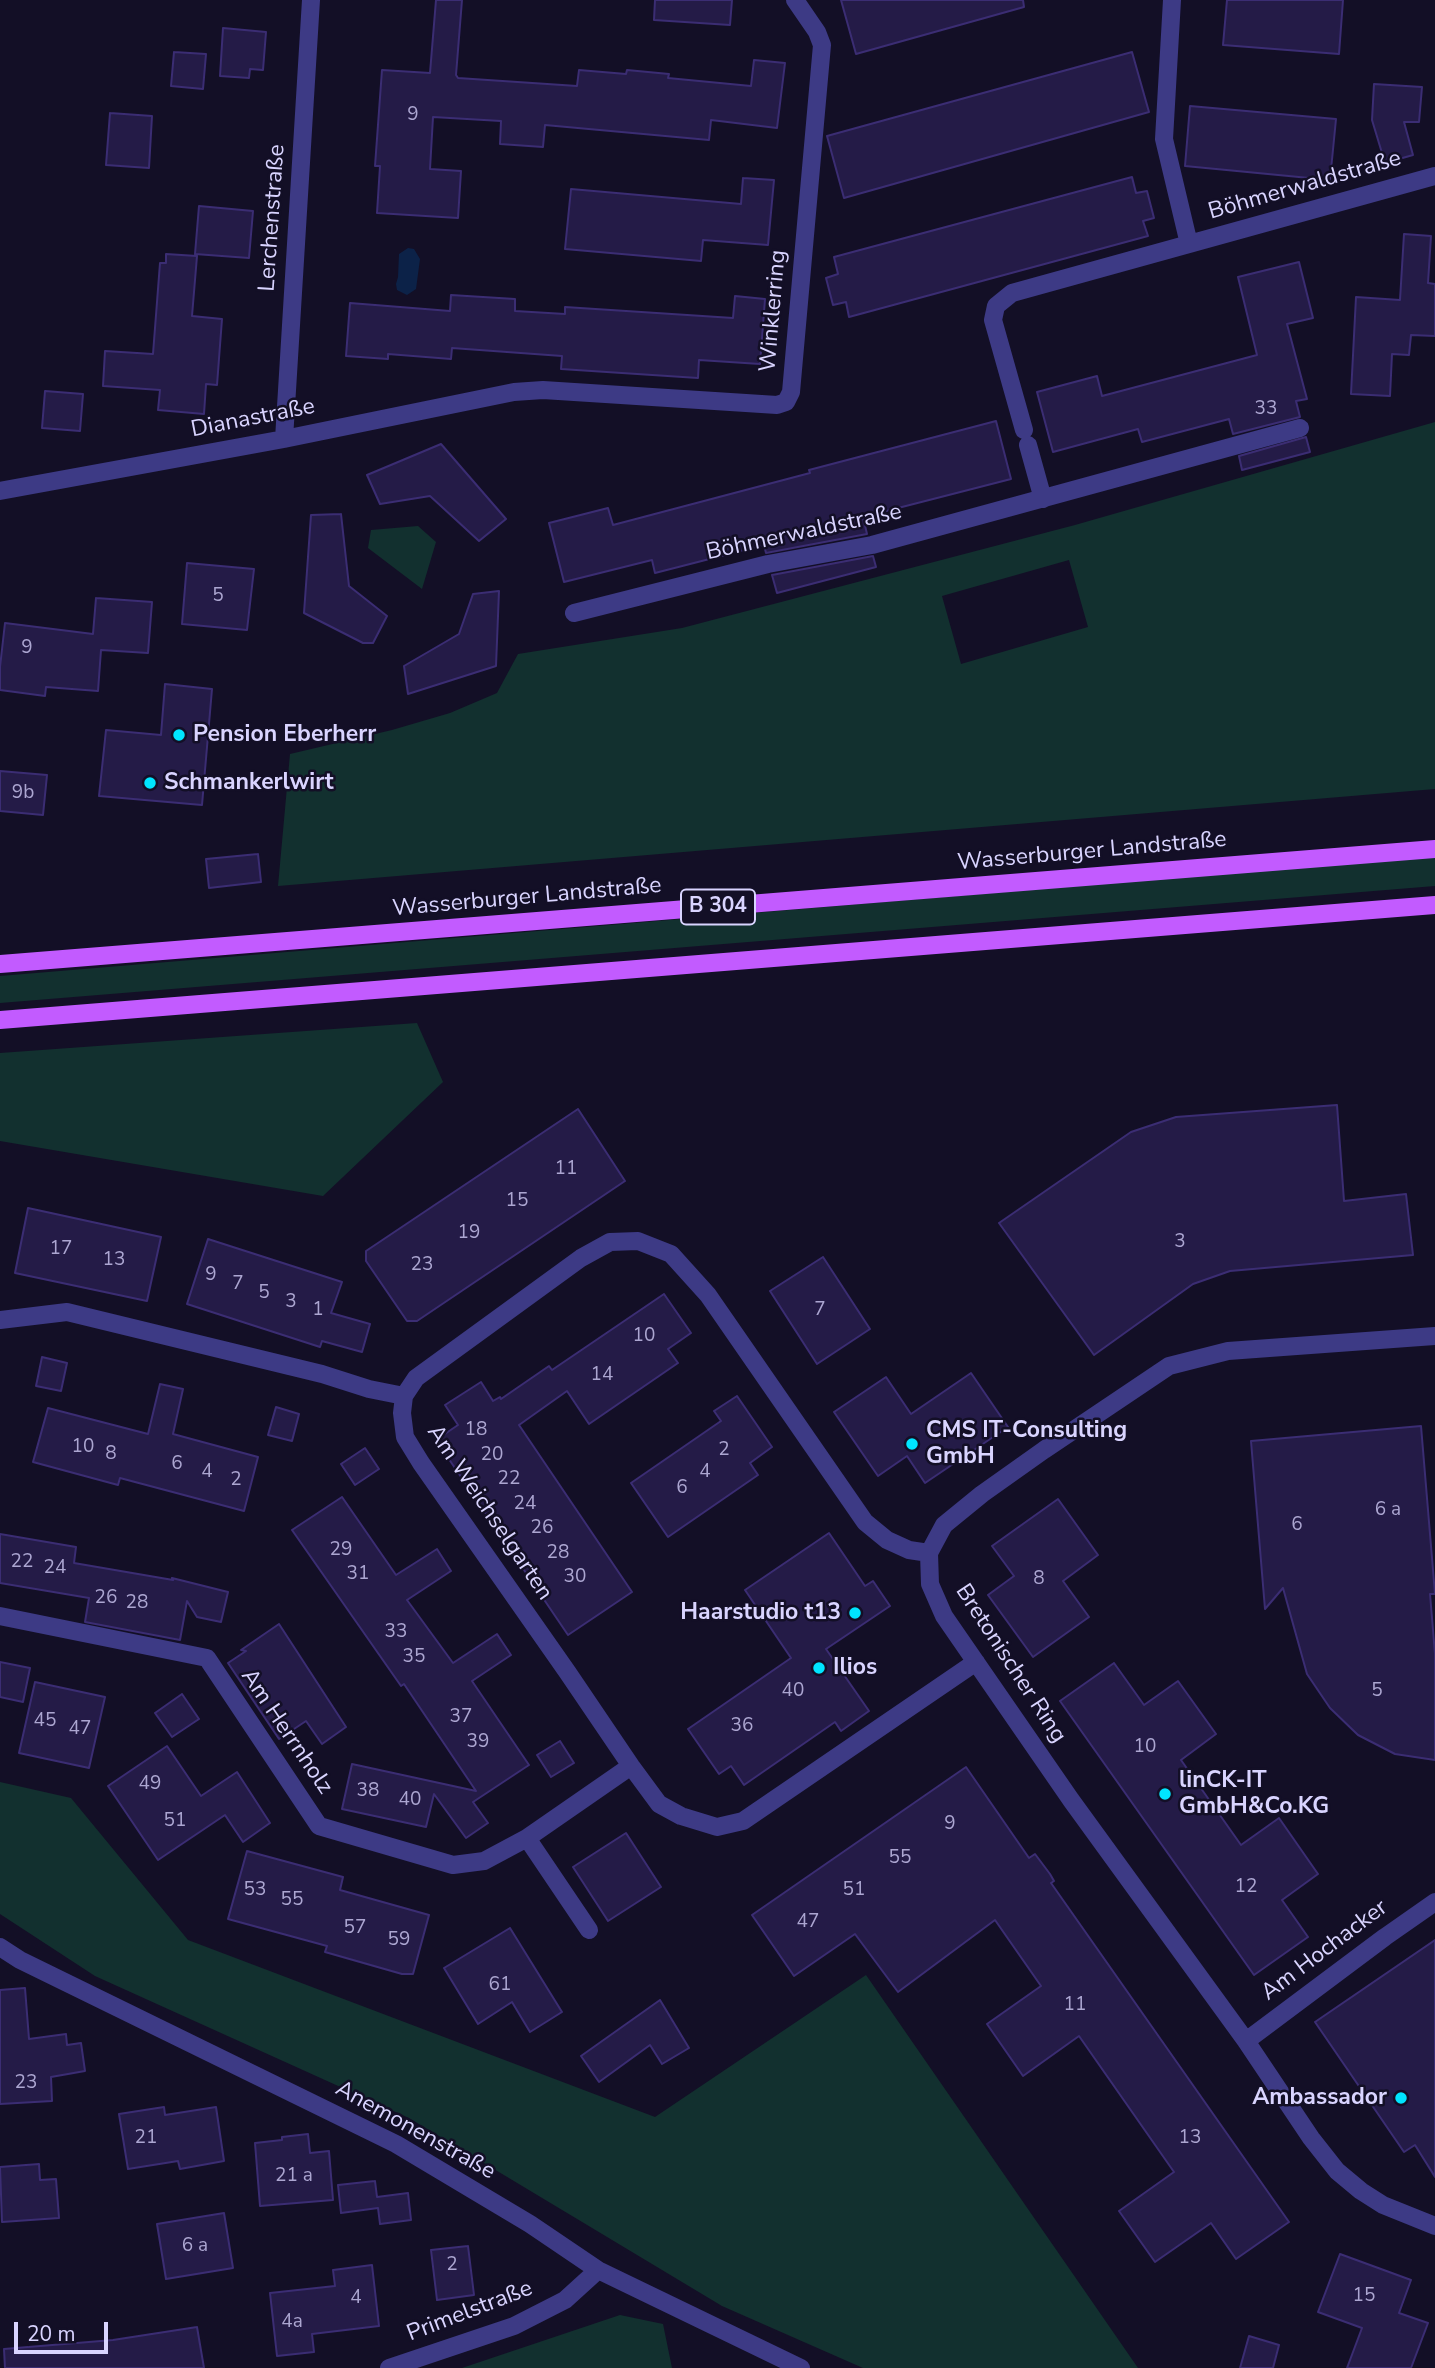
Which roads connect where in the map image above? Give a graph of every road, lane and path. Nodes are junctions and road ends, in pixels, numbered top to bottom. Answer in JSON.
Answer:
{"nodes":[{"id":1,"x":311,"y":0,"type":"edge"},
{"id":2,"x":795,"y":0,"type":"edge"},
{"id":3,"x":1172,"y":0,"type":"edge"},
{"id":4,"x":1435,"y":176,"type":"edge"},
{"id":5,"x":1189,"y":244,"type":"junction"},
{"id":6,"x":514,"y":392,"type":"joint"},
{"id":7,"x":1300,"y":428,"type":"dead end"},
{"id":8,"x":284,"y":439,"type":"junction"},
{"id":9,"x":0,"y":491,"type":"edge"},
{"id":10,"x":1043,"y":499,"type":"junction"},
{"id":11,"x":574,"y":613,"type":"dead end"},
{"id":12,"x":1435,"y":849,"type":"edge"},
{"id":13,"x":1435,"y":905,"type":"edge"},
{"id":14,"x":0,"y":964,"type":"edge"},
{"id":15,"x":0,"y":1020,"type":"edge"},
{"id":16,"x":0,"y":1320,"type":"edge"},
{"id":17,"x":1435,"y":1336,"type":"edge"},
{"id":18,"x":404,"y":1396,"type":"junction"},
{"id":19,"x":929,"y":1553,"type":"junction"},
{"id":20,"x":0,"y":1616,"type":"edge"},
{"id":21,"x":976,"y":1662,"type":"junction"},
{"id":22,"x":631,"y":1766,"type":"junction"},
{"id":23,"x":527,"y":1838,"type":"junction"},
{"id":24,"x":1435,"y":1902,"type":"edge"},
{"id":25,"x":589,"y":1930,"type":"dead end"},
{"id":26,"x":0,"y":1947,"type":"edge"},
{"id":27,"x":1246,"y":2040,"type":"junction"},
{"id":28,"x":1435,"y":2226,"type":"edge"},
{"id":29,"x":598,"y":2270,"type":"junction"},
{"id":30,"x":389,"y":2368,"type":"edge"},
{"id":31,"x":800,"y":2368,"type":"edge"}],
"edges":[{"from":1,"to":8,"type":"street","name":"Lerchenstraße"},
{"from":2,"to":6,"type":"street","name":"Winklerring"},
{"from":3,"to":5,"type":"street","name":"Böhmerwaldstraße"},
{"from":4,"to":5,"type":"street","name":"Böhmerwaldstraße"},
{"from":5,"to":10,"type":"street","name":"Böhmerwaldstraße"},
{"from":6,"to":8,"type":"street","name":"Dianastraße"},
{"from":7,"to":10,"type":"street","name":"Böhmerwaldstraße"},
{"from":8,"to":9,"type":"street","name":"Dianastraße"},
{"from":10,"to":11,"type":"street","name":"Böhmerwaldstraße"},
{"from":12,"to":14,"type":"main road","name":"Wasserburger Landstraße","number":"B 304"},
{"from":13,"to":15,"type":"main road"},
{"from":16,"to":18,"type":"street"},
{"from":17,"to":19,"type":"street"},
{"from":18,"to":19,"type":"street"},
{"from":18,"to":22,"type":"street","name":"Am Weichselgarten"},
{"from":19,"to":21,"type":"street","name":"Bretonischer Ring"},
{"from":20,"to":23,"type":"street","name":"Am Herrnholz"},
{"from":21,"to":22,"type":"street","name":"Am Weichselgarten"},
{"from":21,"to":27,"type":"street","name":"Bretonischer Ring"},
{"from":22,"to":23,"type":"street","name":"Am Herrnholz"},
{"from":23,"to":25,"type":"street"},
{"from":24,"to":27,"type":"street","name":"Am Hochacker"},
{"from":26,"to":29,"type":"street","name":"Anemonenstraße"},
{"from":27,"to":28,"type":"street","name":"Bretonischer Ring"},
{"from":29,"to":30,"type":"street","name":"Primelstraße"},
{"from":29,"to":31,"type":"street","name":"Anemonenstraße"}]}
